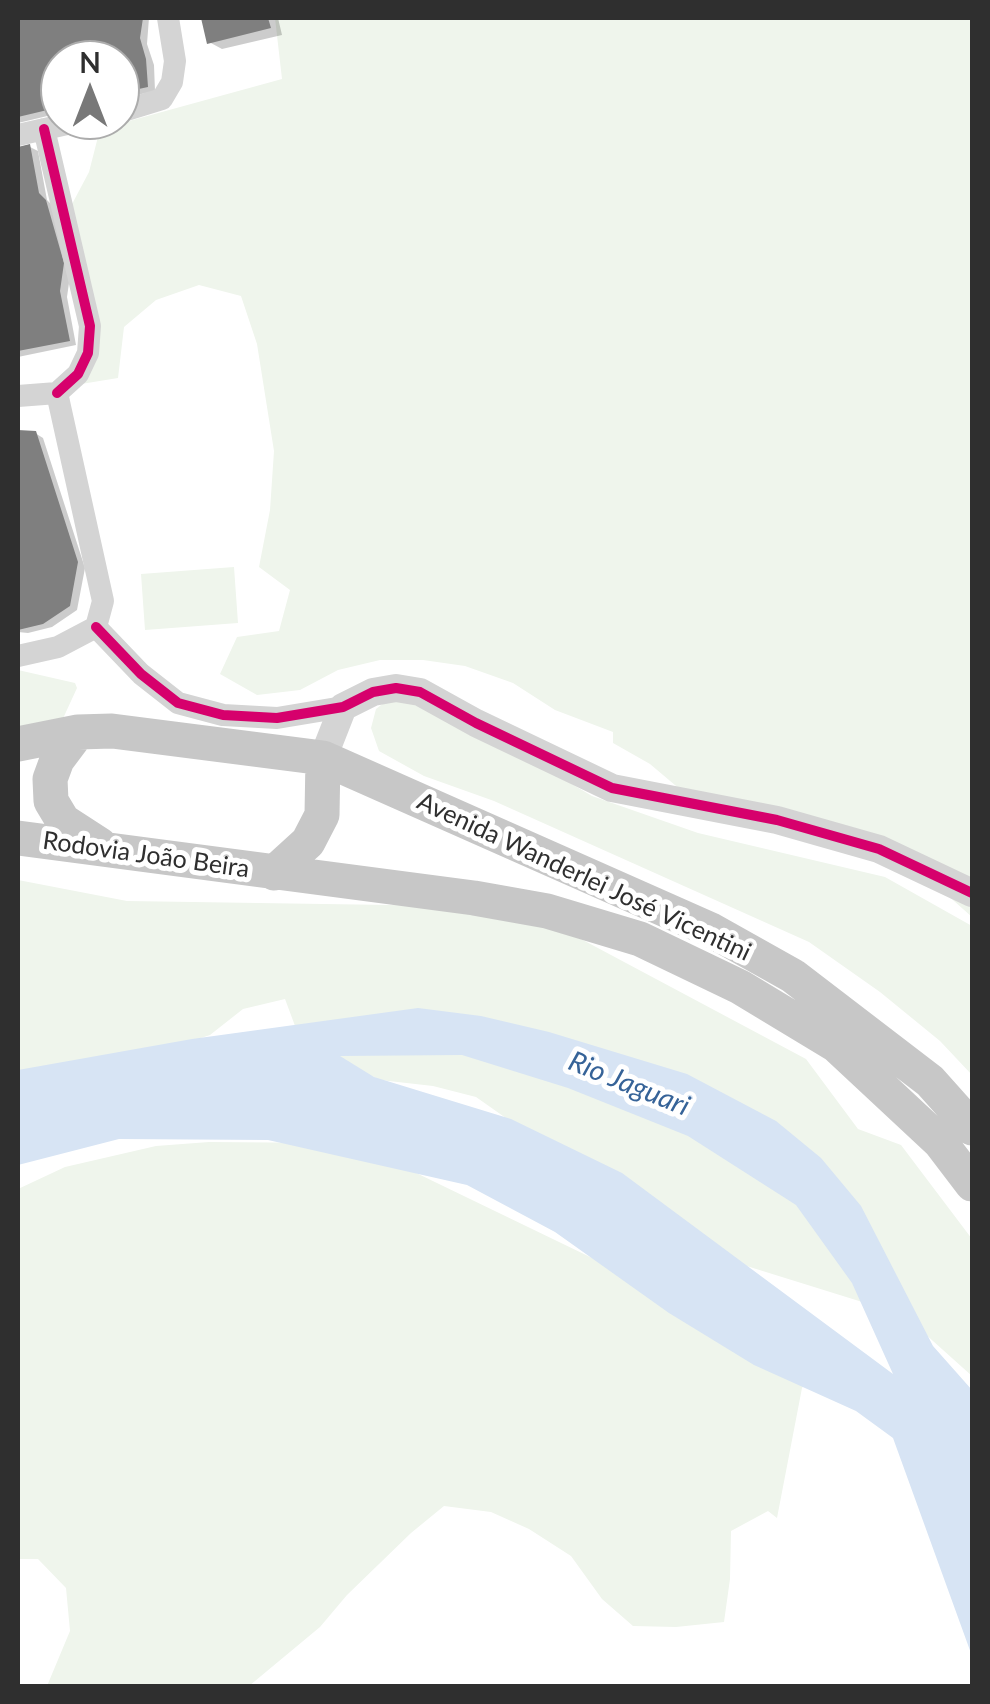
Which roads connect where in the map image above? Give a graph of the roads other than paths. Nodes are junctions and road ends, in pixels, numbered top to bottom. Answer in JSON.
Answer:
{"nodes":[{"id":1,"x":168,"y":18,"type":"edge"},
{"id":2,"x":140,"y":108,"type":"edge"},
{"id":3,"x":47,"y":140,"type":"edge"},
{"id":4,"x":57,"y":393,"type":"junction"},
{"id":5,"x":18,"y":396,"type":"edge"},
{"id":6,"x":96,"y":627,"type":"junction"},
{"id":7,"x":18,"y":656,"type":"edge"},
{"id":8,"x":344,"y":707,"type":"junction"},
{"id":9,"x":78,"y":732,"type":"junction"},
{"id":10,"x":18,"y":744,"type":"edge"},
{"id":11,"x":323,"y":758,"type":"junction"},
{"id":12,"x":18,"y":838,"type":"edge"},
{"id":13,"x":104,"y":847,"type":"junction"},
{"id":14,"x":274,"y":873,"type":"junction"},
{"id":15,"x":972,"y":892,"type":"edge"},
{"id":16,"x":972,"y":1128,"type":"edge"},
{"id":17,"x":972,"y":1184,"type":"edge"}],
"edges":[{"from":1,"to":2,"type":"street"},
{"from":3,"to":4,"type":"street"},
{"from":4,"to":5,"type":"street"},
{"from":4,"to":6,"type":"street"},
{"from":6,"to":7,"type":"street"},
{"from":6,"to":8,"type":"street"},
{"from":8,"to":11,"type":"street"},
{"from":8,"to":15,"type":"street"},
{"from":9,"to":10,"type":"main road"},
{"from":9,"to":11,"type":"main road","name":"Avenida Wanderlei José Vicentini"},
{"from":9,"to":13,"type":"main road"},
{"from":11,"to":14,"type":"main road"},
{"from":11,"to":16,"type":"main road","name":"Avenida Wanderlei José Vicentini"},
{"from":12,"to":13,"type":"main road","name":"Rodovia João Beira"},
{"from":13,"to":14,"type":"main road","name":"Rodovia João Beira"},
{"from":14,"to":17,"type":"main road","name":"Avenida Wanderlei José Vicentini"}]}
